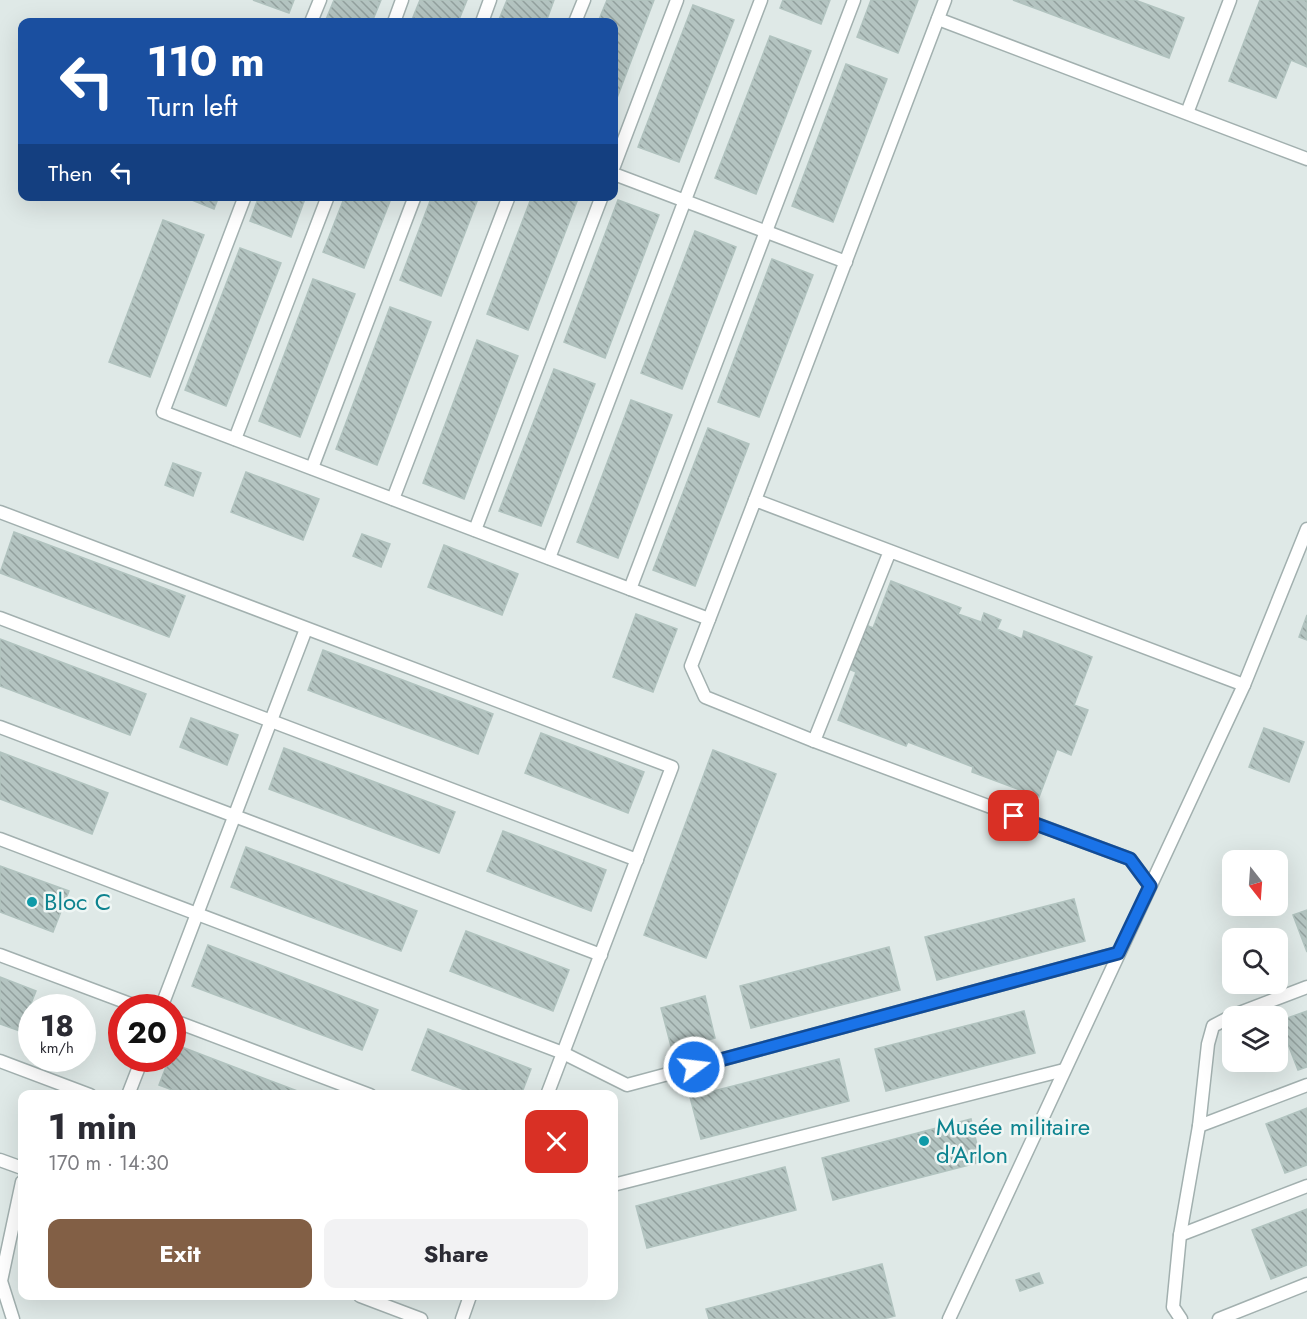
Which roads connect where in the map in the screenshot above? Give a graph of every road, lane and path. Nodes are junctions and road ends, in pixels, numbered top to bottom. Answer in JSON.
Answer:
{"nodes":[{"id":1,"x":320,"y":0,"type":"edge"},
{"id":2,"x":402,"y":0,"type":"edge"},
{"id":3,"x":490,"y":0,"type":"edge"},
{"id":4,"x":584,"y":0,"type":"edge"},
{"id":5,"x":677,"y":0,"type":"edge"},
{"id":6,"x":761,"y":0,"type":"edge"},
{"id":7,"x":854,"y":0,"type":"edge"},
{"id":8,"x":945,"y":0,"type":"edge"},
{"id":9,"x":1230,"y":0,"type":"edge"},
{"id":10,"x":313,"y":18,"type":"edge"},
{"id":11,"x":395,"y":18,"type":"edge"},
{"id":12,"x":483,"y":18,"type":"edge"},
{"id":13,"x":577,"y":18,"type":"edge"},
{"id":14,"x":938,"y":19,"type":"junction"},
{"id":15,"x":1187,"y":113,"type":"junction"},
{"id":16,"x":618,"y":155,"type":"edge"},
{"id":17,"x":1307,"y":159,"type":"edge"},
{"id":18,"x":618,"y":176,"type":"edge"},
{"id":19,"x":243,"y":201,"type":"edge"},
{"id":20,"x":326,"y":201,"type":"edge"},
{"id":21,"x":413,"y":201,"type":"edge"},
{"id":22,"x":507,"y":201,"type":"edge"},
{"id":23,"x":600,"y":201,"type":"edge"},
{"id":24,"x":685,"y":201,"type":"junction"},
{"id":25,"x":766,"y":232,"type":"junction"},
{"id":26,"x":846,"y":262,"type":"junction"},
{"id":27,"x":235,"y":439,"type":"junction"},
{"id":28,"x":312,"y":468,"type":"junction"},
{"id":29,"x":393,"y":499,"type":"junction"},
{"id":30,"x":756,"y":500,"type":"junction"},
{"id":31,"x":0,"y":513,"type":"edge"},
{"id":32,"x":1307,"y":529,"type":"edge"},
{"id":33,"x":475,"y":530,"type":"junction"},
{"id":34,"x":890,"y":551,"type":"junction"},
{"id":35,"x":549,"y":558,"type":"junction"},
{"id":36,"x":630,"y":589,"type":"junction"},
{"id":37,"x":0,"y":618,"type":"edge"},
{"id":38,"x":709,"y":619,"type":"junction"},
{"id":39,"x":306,"y":629,"type":"junction"},
{"id":40,"x":1244,"y":685,"type":"junction"},
{"id":41,"x":271,"y":721,"type":"junction"},
{"id":42,"x":0,"y":727,"type":"edge"},
{"id":43,"x":814,"y":741,"type":"junction"},
{"id":44,"x":235,"y":816,"type":"junction"},
{"id":45,"x":0,"y":839,"type":"edge"},
{"id":46,"x":637,"y":860,"type":"junction"},
{"id":47,"x":1150,"y":886,"type":"junction"},
{"id":48,"x":197,"y":914,"type":"junction"},
{"id":49,"x":1118,"y":953,"type":"junction"},
{"id":50,"x":0,"y":955,"type":"edge"},
{"id":51,"x":601,"y":955,"type":"junction"},
{"id":52,"x":1307,"y":987,"type":"edge"},
{"id":53,"x":166,"y":994,"type":"edge"},
{"id":54,"x":108,"y":996,"type":"edge"},
{"id":55,"x":186,"y":1025,"type":"edge"},
{"id":56,"x":563,"y":1053,"type":"junction"},
{"id":57,"x":0,"y":1061,"type":"edge"},
{"id":58,"x":1064,"y":1070,"type":"junction"},
{"id":59,"x":137,"y":1072,"type":"edge"},
{"id":60,"x":1307,"y":1085,"type":"edge"},
{"id":61,"x":77,"y":1090,"type":"edge"},
{"id":62,"x":130,"y":1090,"type":"edge"},
{"id":63,"x":357,"y":1090,"type":"edge"},
{"id":64,"x":549,"y":1090,"type":"edge"},
{"id":65,"x":1199,"y":1126,"type":"junction"},
{"id":66,"x":0,"y":1160,"type":"edge"},
{"id":67,"x":18,"y":1167,"type":"edge"},
{"id":68,"x":618,"y":1184,"type":"edge"},
{"id":69,"x":1307,"y":1186,"type":"edge"},
{"id":70,"x":18,"y":1201,"type":"edge"},
{"id":71,"x":1180,"y":1235,"type":"junction"},
{"id":72,"x":1307,"y":1284,"type":"edge"},
{"id":73,"x":371,"y":1300,"type":"edge"},
{"id":74,"x":469,"y":1300,"type":"edge"},
{"id":75,"x":13,"y":1319,"type":"edge"},
{"id":76,"x":421,"y":1319,"type":"edge"},
{"id":77,"x":462,"y":1319,"type":"edge"},
{"id":78,"x":949,"y":1319,"type":"edge"},
{"id":79,"x":1181,"y":1319,"type":"edge"},
{"id":80,"x":1219,"y":1319,"type":"edge"}],
"edges":[{"from":1,"to":10,"type":"lane"},
{"from":2,"to":11,"type":"lane"},
{"from":3,"to":12,"type":"lane"},
{"from":4,"to":13,"type":"lane"},
{"from":5,"to":16,"type":"lane"},
{"from":6,"to":24,"type":"lane"},
{"from":7,"to":25,"type":"lane"},
{"from":8,"to":14,"type":"lane"},
{"from":9,"to":15,"type":"lane"},
{"from":14,"to":15,"type":"lane"},
{"from":14,"to":26,"type":"lane"},
{"from":15,"to":17,"type":"lane"},
{"from":18,"to":24,"type":"lane"},
{"from":19,"to":27,"type":"lane"},
{"from":20,"to":27,"type":"lane"},
{"from":21,"to":28,"type":"lane"},
{"from":22,"to":29,"type":"lane"},
{"from":23,"to":33,"type":"lane"},
{"from":24,"to":25,"type":"lane"},
{"from":24,"to":35,"type":"lane"},
{"from":25,"to":26,"type":"lane"},
{"from":25,"to":36,"type":"lane"},
{"from":26,"to":30,"type":"lane"},
{"from":27,"to":28,"type":"lane"},
{"from":28,"to":29,"type":"lane"},
{"from":29,"to":33,"type":"lane"},
{"from":30,"to":34,"type":"lane"},
{"from":30,"to":38,"type":"lane"},
{"from":31,"to":39,"type":"lane"},
{"from":32,"to":40,"type":"lane"},
{"from":33,"to":35,"type":"lane"},
{"from":34,"to":40,"type":"lane"},
{"from":34,"to":43,"type":"lane"},
{"from":35,"to":36,"type":"lane"},
{"from":36,"to":38,"type":"lane"},
{"from":37,"to":41,"type":"lane"},
{"from":38,"to":43,"type":"lane"},
{"from":39,"to":41,"type":"lane"},
{"from":39,"to":46,"type":"lane"},
{"from":40,"to":47,"type":"lane"},
{"from":41,"to":44,"type":"lane"},
{"from":41,"to":46,"type":"lane"},
{"from":42,"to":44,"type":"lane"},
{"from":43,"to":47,"type":"lane"},
{"from":44,"to":48,"type":"lane"},
{"from":44,"to":51,"type":"lane"},
{"from":45,"to":48,"type":"lane"},
{"from":46,"to":51,"type":"lane"},
{"from":47,"to":49,"type":"lane"},
{"from":48,"to":53,"type":"lane"},
{"from":48,"to":56,"type":"lane"},
{"from":49,"to":56,"type":"lane"},
{"from":49,"to":58,"type":"lane"},
{"from":50,"to":54,"type":"lane"},
{"from":51,"to":56,"type":"lane"},
{"from":52,"to":65,"type":"lane"},
{"from":55,"to":63,"type":"lane"},
{"from":56,"to":64,"type":"lane"},
{"from":57,"to":61,"type":"lane"},
{"from":58,"to":68,"type":"lane"},
{"from":58,"to":78,"type":"lane"},
{"from":59,"to":62,"type":"lane"},
{"from":60,"to":65,"type":"lane"},
{"from":65,"to":71,"type":"lane"},
{"from":66,"to":67,"type":"lane"},
{"from":69,"to":71,"type":"lane"},
{"from":70,"to":75,"type":"lane"},
{"from":71,"to":79,"type":"lane"},
{"from":72,"to":80,"type":"lane"},
{"from":73,"to":76,"type":"lane"},
{"from":74,"to":77,"type":"lane"}]}
